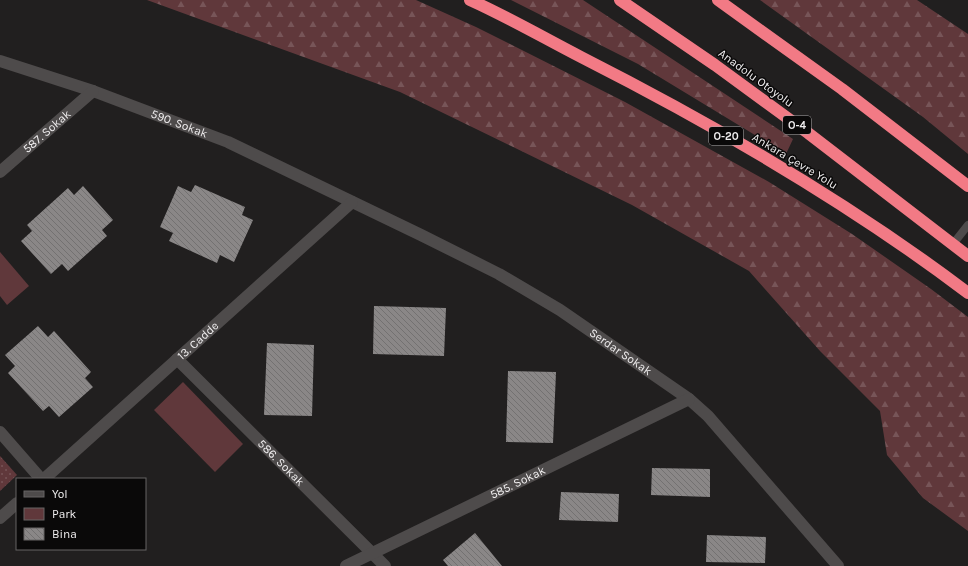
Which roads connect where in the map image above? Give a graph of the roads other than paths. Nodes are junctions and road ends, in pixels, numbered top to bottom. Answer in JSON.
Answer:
{"nodes":[{"id":1,"x":470,"y":0,"type":"edge"},
{"id":2,"x":620,"y":0,"type":"edge"},
{"id":3,"x":718,"y":0,"type":"edge"},
{"id":4,"x":0,"y":61,"type":"edge"},
{"id":5,"x":93,"y":91,"type":"junction"},
{"id":6,"x":0,"y":172,"type":"edge"},
{"id":7,"x":968,"y":186,"type":"edge"},
{"id":8,"x":352,"y":202,"type":"junction"},
{"id":9,"x":968,"y":224,"type":"edge"},
{"id":10,"x":953,"y":244,"type":"junction"},
{"id":11,"x":968,"y":256,"type":"edge"},
{"id":12,"x":968,"y":293,"type":"edge"},
{"id":13,"x":178,"y":359,"type":"junction"},
{"id":14,"x":689,"y":398,"type":"junction"},
{"id":15,"x":0,"y":432,"type":"edge"},
{"id":16,"x":41,"y":478,"type":"edge"},
{"id":17,"x":43,"y":478,"type":"edge"},
{"id":18,"x":16,"y":504,"type":"edge"},
{"id":19,"x":0,"y":518,"type":"edge"},
{"id":20,"x":371,"y":553,"type":"junction"},
{"id":21,"x":346,"y":566,"type":"edge"},
{"id":22,"x":385,"y":566,"type":"edge"},
{"id":23,"x":838,"y":566,"type":"edge"}],
"edges":[{"from":1,"to":12,"type":"highway","name":"Ankara Çevre Yolu","number":"O-20"},
{"from":2,"to":10,"type":"highway","name":"Anadolu Otoyolu","number":"O-4"},
{"from":3,"to":7,"type":"highway"},
{"from":4,"to":5,"type":"street","name":"590. Sokak"},
{"from":5,"to":6,"type":"street","name":"587. Sokak"},
{"from":5,"to":8,"type":"street","name":"590. Sokak"},
{"from":8,"to":13,"type":"street","name":"13. Cadde"},
{"from":8,"to":14,"type":"street","name":"Serdar Sokak"},
{"from":9,"to":10,"type":"lane"},
{"from":10,"to":11,"type":"highway","name":"Anadolu Otoyolu","number":"O-4"},
{"from":13,"to":17,"type":"street","name":"13. Cadde"},
{"from":13,"to":20,"type":"street","name":"586. Sokak"},
{"from":14,"to":20,"type":"street","name":"585. Sokak"},
{"from":14,"to":23,"type":"street","name":"Serdar Sokak"},
{"from":15,"to":16,"type":"street"},
{"from":18,"to":19,"type":"street"},
{"from":20,"to":21,"type":"street","name":"585. Sokak"},
{"from":20,"to":22,"type":"street","name":"586. Sokak"}]}
